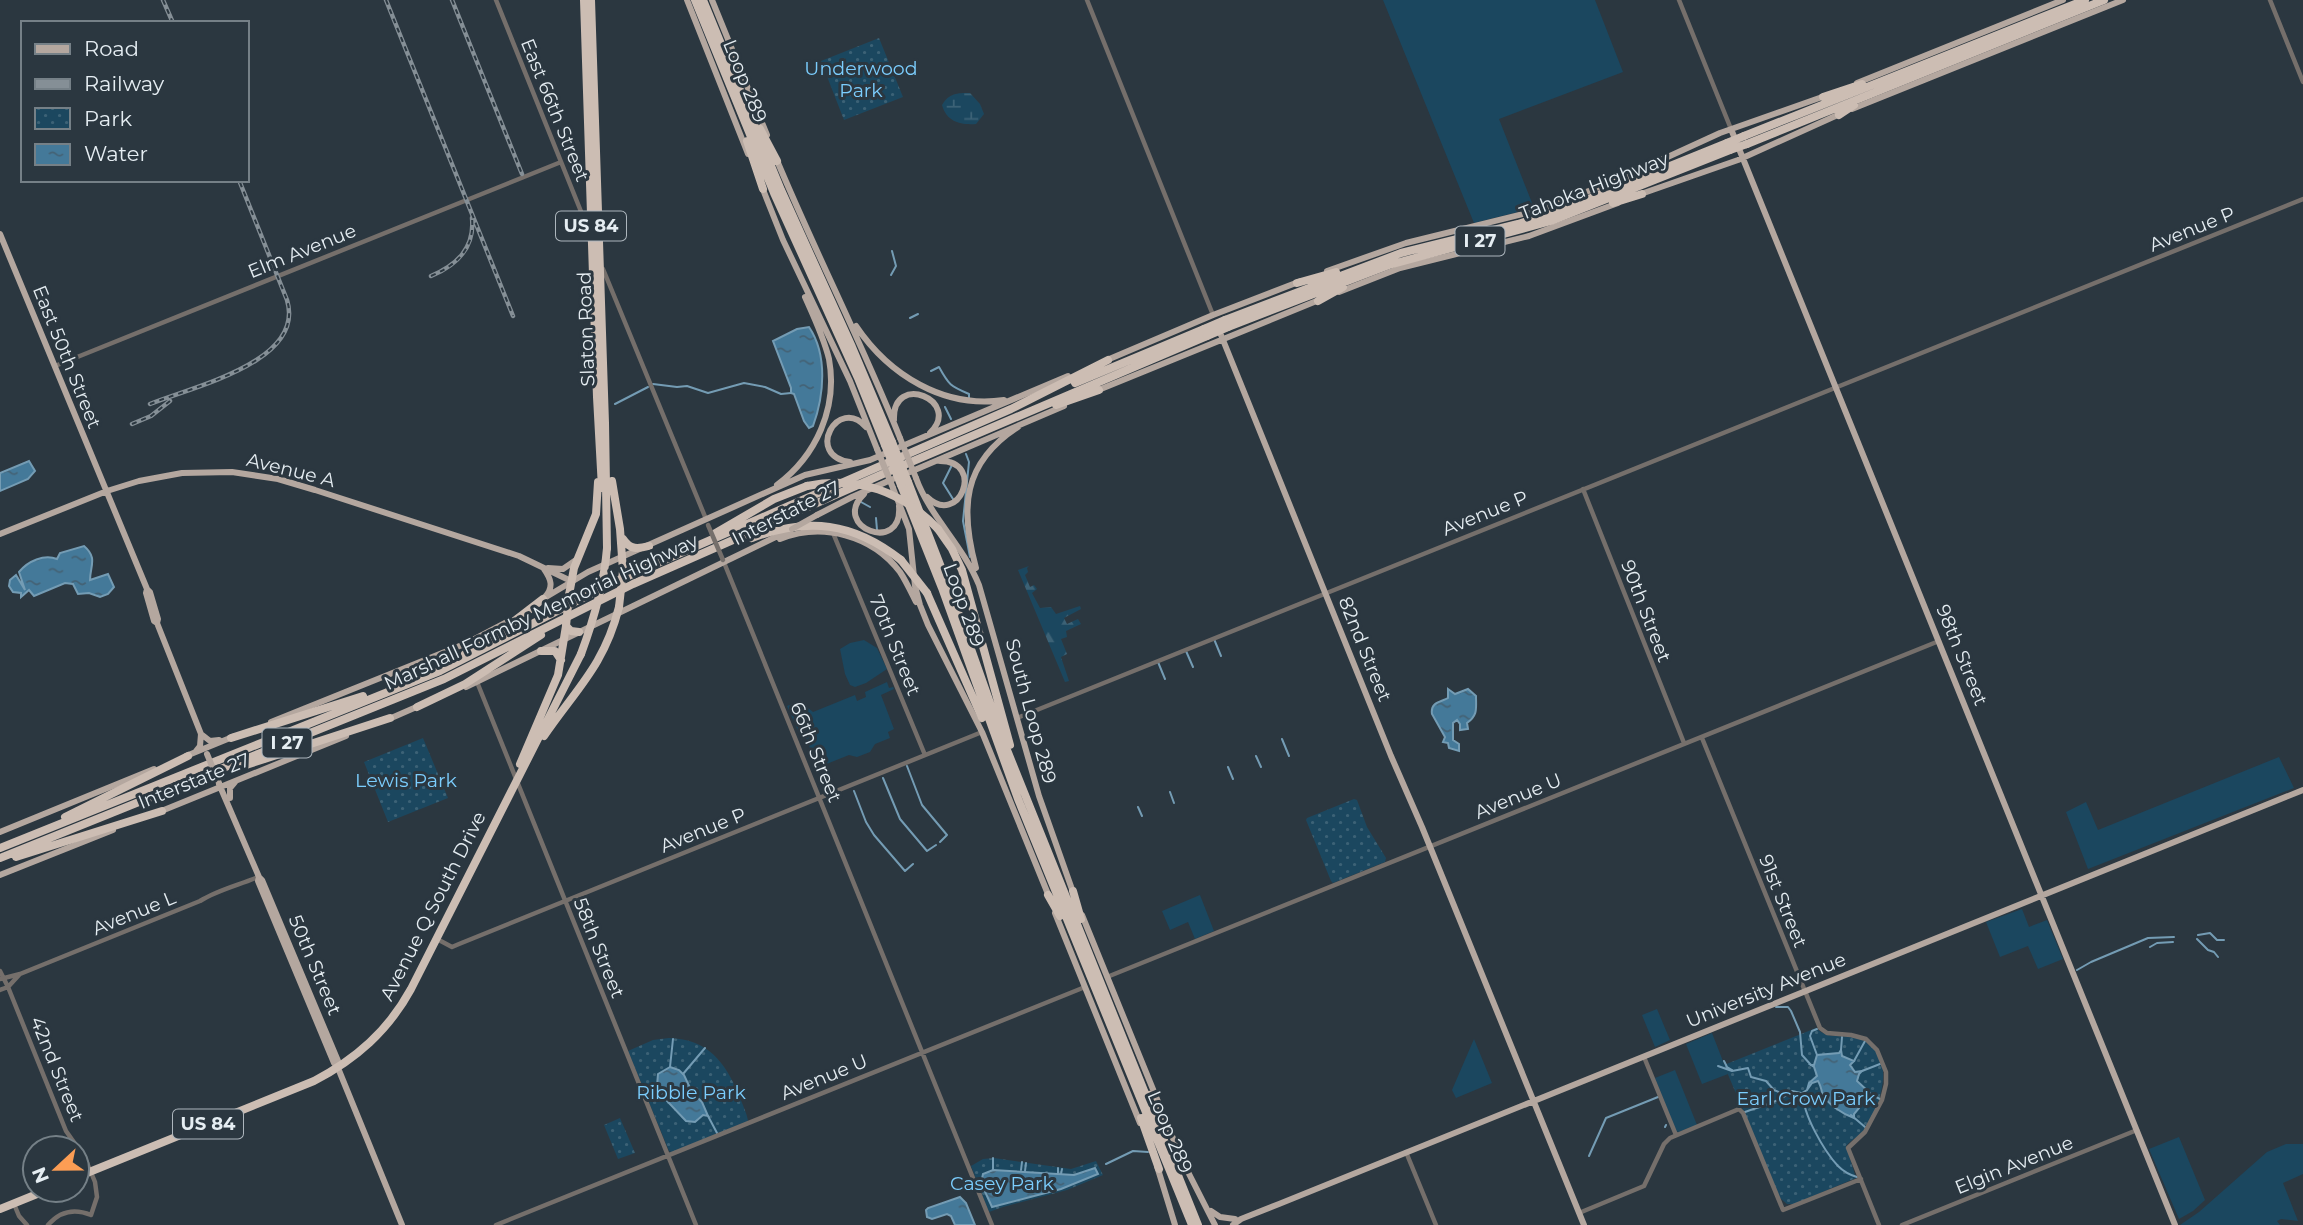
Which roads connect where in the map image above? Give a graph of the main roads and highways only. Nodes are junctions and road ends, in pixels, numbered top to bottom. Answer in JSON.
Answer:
{"nodes":[{"id":1,"x":584,"y":0,"type":"edge"},
{"id":2,"x":591,"y":0,"type":"edge"},
{"id":3,"x":687,"y":0,"type":"edge"},
{"id":4,"x":695,"y":0,"type":"edge"},
{"id":5,"x":703,"y":0,"type":"edge"},
{"id":6,"x":712,"y":0,"type":"edge"},
{"id":7,"x":2063,"y":0,"type":"edge"},
{"id":8,"x":2083,"y":0,"type":"edge"},
{"id":9,"x":2104,"y":0,"type":"edge"},
{"id":10,"x":2114,"y":0,"type":"edge"},
{"id":11,"x":2123,"y":0,"type":"edge"},
{"id":12,"x":2066,"y":15,"type":"junction"},
{"id":13,"x":1970,"y":46,"type":"junction"},
{"id":14,"x":724,"y":72,"type":"junction"},
{"id":15,"x":736,"y":82,"type":"junction"},
{"id":16,"x":1898,"y":83,"type":"junction"},
{"id":17,"x":1823,"y":97,"type":"junction"},
{"id":18,"x":1839,"y":115,"type":"junction"},
{"id":19,"x":1731,"y":129,"type":"junction"},
{"id":20,"x":1746,"y":140,"type":"junction"},
{"id":21,"x":593,"y":148,"type":"junction"},
{"id":22,"x":1743,"y":158,"type":"junction"},
{"id":23,"x":777,"y":161,"type":"junction"},
{"id":24,"x":1627,"y":176,"type":"junction"},
{"id":25,"x":763,"y":189,"type":"junction"},
{"id":26,"x":1642,"y":194,"type":"junction"},
{"id":27,"x":1555,"y":216,"type":"junction"},
{"id":28,"x":594,"y":218,"type":"junction"},
{"id":29,"x":0,"y":234,"type":"edge"},
{"id":30,"x":783,"y":240,"type":"junction"},
{"id":31,"x":1378,"y":265,"type":"junction"},
{"id":32,"x":1297,"y":283,"type":"junction"},
{"id":33,"x":834,"y":288,"type":"junction"},
{"id":34,"x":1318,"y":301,"type":"junction"},
{"id":35,"x":1213,"y":315,"type":"junction"},
{"id":36,"x":1205,"y":332,"type":"junction"},
{"id":37,"x":1223,"y":339,"type":"junction"},
{"id":38,"x":1108,"y":360,"type":"junction"},
{"id":39,"x":1040,"y":388,"type":"junction"},
{"id":40,"x":1099,"y":390,"type":"junction"},
{"id":41,"x":601,"y":397,"type":"junction"},
{"id":42,"x":1012,"y":414,"type":"junction"},
{"id":43,"x":1035,"y":418,"type":"junction"},
{"id":44,"x":606,"y":423,"type":"junction"},
{"id":45,"x":896,"y":429,"type":"junction"},
{"id":46,"x":872,"y":435,"type":"junction"},
{"id":47,"x":916,"y":440,"type":"junction"},
{"id":48,"x":888,"y":443,"type":"junction"},
{"id":49,"x":600,"y":451,"type":"junction"},
{"id":50,"x":870,"y":460,"type":"junction"},
{"id":51,"x":932,"y":462,"type":"junction"},
{"id":52,"x":905,"y":483,"type":"junction"},
{"id":53,"x":878,"y":485,"type":"junction"},
{"id":54,"x":919,"y":486,"type":"junction"},
{"id":55,"x":107,"y":491,"type":"junction"},
{"id":56,"x":898,"y":501,"type":"junction"},
{"id":57,"x":729,"y":511,"type":"junction"},
{"id":58,"x":0,"y":534,"type":"edge"},
{"id":59,"x":621,"y":536,"type":"junction"},
{"id":60,"x":649,"y":546,"type":"junction"},
{"id":61,"x":605,"y":547,"type":"junction"},
{"id":62,"x":758,"y":547,"type":"junction"},
{"id":63,"x":712,"y":549,"type":"junction"},
{"id":64,"x":578,"y":558,"type":"junction"},
{"id":65,"x":619,"y":559,"type":"junction"},
{"id":66,"x":543,"y":567,"type":"junction"},
{"id":67,"x":571,"y":581,"type":"junction"},
{"id":68,"x":612,"y":583,"type":"junction"},
{"id":69,"x":983,"y":597,"type":"junction"},
{"id":70,"x":543,"y":599,"type":"junction"},
{"id":71,"x":619,"y":610,"type":"junction"},
{"id":72,"x":569,"y":615,"type":"junction"},
{"id":73,"x":928,"y":625,"type":"junction"},
{"id":74,"x":566,"y":626,"type":"junction"},
{"id":75,"x":579,"y":632,"type":"junction"},
{"id":76,"x":564,"y":640,"type":"junction"},
{"id":77,"x":541,"y":651,"type":"junction"},
{"id":78,"x":579,"y":653,"type":"junction"},
{"id":79,"x":561,"y":661,"type":"junction"},
{"id":80,"x":427,"y":677,"type":"junction"},
{"id":81,"x":417,"y":707,"type":"junction"},
{"id":82,"x":390,"y":718,"type":"junction"},
{"id":83,"x":202,"y":735,"type":"junction"},
{"id":84,"x":230,"y":738,"type":"junction"},
{"id":85,"x":208,"y":751,"type":"junction"},
{"id":86,"x":191,"y":754,"type":"junction"},
{"id":87,"x":529,"y":759,"type":"junction"},
{"id":88,"x":520,"y":764,"type":"junction"},
{"id":89,"x":239,"y":779,"type":"junction"},
{"id":90,"x":516,"y":779,"type":"junction"},
{"id":91,"x":222,"y":784,"type":"junction"},
{"id":92,"x":180,"y":785,"type":"junction"},
{"id":93,"x":2303,"y":790,"type":"edge"},
{"id":94,"x":194,"y":798,"type":"junction"},
{"id":95,"x":1022,"y":799,"type":"junction"},
{"id":96,"x":229,"y":802,"type":"junction"},
{"id":97,"x":162,"y":811,"type":"junction"},
{"id":98,"x":0,"y":832,"type":"edge"},
{"id":99,"x":0,"y":847,"type":"edge"},
{"id":100,"x":0,"y":860,"type":"edge"},
{"id":101,"x":0,"y":875,"type":"edge"},
{"id":102,"x":1073,"y":891,"type":"junction"},
{"id":103,"x":2041,"y":894,"type":"junction"},
{"id":104,"x":1048,"y":895,"type":"junction"},
{"id":105,"x":1093,"y":963,"type":"junction"},
{"id":106,"x":1105,"y":1016,"type":"junction"},
{"id":107,"x":1130,"y":1067,"type":"junction"},
{"id":108,"x":338,"y":1068,"type":"junction"},
{"id":109,"x":1533,"y":1101,"type":"junction"},
{"id":110,"x":1170,"y":1132,"type":"junction"},
{"id":111,"x":1159,"y":1169,"type":"junction"},
{"id":112,"x":91,"y":1172,"type":"edge"},
{"id":113,"x":21,"y":1200,"type":"edge"},
{"id":114,"x":1205,"y":1204,"type":"junction"},
{"id":115,"x":0,"y":1209,"type":"edge"},
{"id":116,"x":1210,"y":1214,"type":"junction"},
{"id":117,"x":1236,"y":1221,"type":"edge"},
{"id":118,"x":1198,"y":1224,"type":"edge"},
{"id":119,"x":402,"y":1225,"type":"edge"},
{"id":120,"x":1175,"y":1225,"type":"edge"},
{"id":121,"x":1217,"y":1225,"type":"edge"},
{"id":122,"x":1584,"y":1225,"type":"edge"},
{"id":123,"x":2175,"y":1225,"type":"edge"}],
"edges":[{"from":1,"to":21,"type":"highway","name":"Slaton Road","number":"US 84"},
{"from":2,"to":21,"type":"highway","name":"Slaton Road","number":"US 84"},
{"from":3,"to":25,"type":"main road","name":"South Loop 289"},
{"from":4,"to":14,"type":"highway","name":"Loop 289"},
{"from":5,"to":15,"type":"highway","name":"Loop 289"},
{"from":6,"to":23,"type":"main road","name":"South Loop 289"},
{"from":7,"to":17,"type":"main road","name":"Tahoka Highway"},
{"from":8,"to":13,"type":"highway","name":"Tahoka Highway","number":"I 27"},
{"from":9,"to":12,"type":"highway","name":"Tahoka Highway","number":"I 27"},
{"from":10,"to":12,"type":"highway"},
{"from":11,"to":18,"type":"main road","name":"Tahoka Highway"},
{"from":12,"to":16,"type":"highway","name":"Tahoka Highway","number":"I 27"},
{"from":13,"to":17,"type":"highway"},
{"from":13,"to":20,"type":"highway","name":"Tahoka Highway","number":"I 27"},
{"from":14,"to":25,"type":"highway"},
{"from":14,"to":48,"type":"highway","name":"Loop 289"},
{"from":15,"to":23,"type":"highway"},
{"from":15,"to":48,"type":"highway","name":"Loop 289"},
{"from":16,"to":18,"type":"highway"},
{"from":16,"to":20,"type":"highway","name":"Tahoka Highway","number":"I 27"},
{"from":17,"to":19,"type":"main road","name":"Tahoka Highway"},
{"from":18,"to":22,"type":"main road","name":"Tahoka Highway"},
{"from":19,"to":22,"type":"main road","name":"98th Street"},
{"from":19,"to":24,"type":"main road","name":"Tahoka Highway"},
{"from":20,"to":27,"type":"highway","name":"Tahoka Highway","number":"I 27","bridge":true},
{"from":21,"to":28,"type":"highway","name":"Slaton Road","number":"US 84"},
{"from":22,"to":26,"type":"main road","name":"Tahoka Highway"},
{"from":22,"to":103,"type":"main road","name":"98th Street"},
{"from":23,"to":33,"type":"main road","name":"South Loop 289"},
{"from":24,"to":27,"type":"highway"},
{"from":24,"to":32,"type":"main road","name":"Tahoka Highway"},
{"from":25,"to":30,"type":"main road","name":"South Loop 289"},
{"from":26,"to":27,"type":"highway"},
{"from":26,"to":34,"type":"main road","name":"Tahoka Highway"},
{"from":27,"to":31,"type":"highway","name":"Tahoka Highway","number":"I 27"},
{"from":28,"to":41,"type":"highway","name":"Slaton Road","number":"US 84"},
{"from":28,"to":41,"type":"highway","name":"Slaton Road","number":"US 84"},
{"from":29,"to":55,"type":"main road","name":"East 50th Street"},
{"from":30,"to":46,"type":"main road","name":"South Loop 289"},
{"from":30,"to":57,"type":"main road"},
{"from":31,"to":32,"type":"highway"},
{"from":31,"to":34,"type":"highway"},
{"from":31,"to":36,"type":"highway","name":"Tahoka Highway","number":"I 27","bridge":true},
{"from":32,"to":35,"type":"main road","name":"Interstate 27"},
{"from":33,"to":39,"type":"main road"},
{"from":33,"to":45,"type":"main road","name":"South Loop 289"},
{"from":34,"to":37,"type":"main road","name":"Interstate 27"},
{"from":35,"to":36,"type":"main road","name":"Interstate 27"},
{"from":35,"to":37,"type":"main road","name":"82nd Street"},
{"from":36,"to":37,"type":"main road","name":"Interstate 27"},
{"from":36,"to":38,"type":"main road","name":"Interstate 27"},
{"from":36,"to":40,"type":"main road","name":"Interstate 27"},
{"from":36,"to":42,"type":"highway","name":"Tahoka Highway","number":"I 27"},
{"from":37,"to":109,"type":"main road","name":"82nd Street"},
{"from":38,"to":39,"type":"main road","name":"Interstate 27"},
{"from":38,"to":42,"type":"highway"},
{"from":39,"to":47,"type":"main road","name":"Interstate 27"},
{"from":40,"to":42,"type":"highway"},
{"from":40,"to":43,"type":"main road","name":"Interstate 27"},
{"from":41,"to":44,"type":"highway","name":"Slaton Road","number":"US 84"},
{"from":41,"to":49,"type":"highway","name":"Slaton Road","number":"US 84"},
{"from":42,"to":63,"type":"highway","name":"Marshall Formby Memorial Highway","number":"I 27"},
{"from":42,"to":68,"type":"highway","name":"Marshall Formby Memorial Highway","number":"I 27"},
{"from":43,"to":51,"type":"main road","name":"Interstate 27"},
{"from":43,"to":69,"type":"main road"},
{"from":44,"to":59,"type":"highway"},
{"from":44,"to":61,"type":"highway","name":"Slaton Road","number":"US 84"},
{"from":45,"to":47,"type":"main road"},
{"from":45,"to":48,"type":"main road","name":"South Loop 289"},
{"from":46,"to":48,"type":"main road","name":"South Loop 289"},
{"from":46,"to":50,"type":"main road"},
{"from":47,"to":50,"type":"main road","name":"Interstate 27"},
{"from":48,"to":52,"type":"highway","name":"Loop 289","bridge":true},
{"from":48,"to":52,"type":"main road","name":"South Loop 289","bridge":true},
{"from":49,"to":61,"type":"highway","name":"Slaton Road","number":"US 84"},
{"from":49,"to":64,"type":"highway"},
{"from":50,"to":57,"type":"main road","name":"Interstate 27"},
{"from":51,"to":53,"type":"main road","name":"Interstate 27"},
{"from":51,"to":54,"type":"main road"},
{"from":52,"to":54,"type":"main road","name":"South Loop 289"},
{"from":52,"to":56,"type":"main road","name":"South Loop 289"},
{"from":52,"to":95,"type":"highway","name":"Loop 289"},
{"from":53,"to":56,"type":"main road"},
{"from":53,"to":62,"type":"main road","name":"Interstate 27","bridge":true},
{"from":54,"to":69,"type":"main road","name":"South Loop 289"},
{"from":55,"to":58,"type":"main road","name":"Avenue A"},
{"from":55,"to":66,"type":"main road","name":"Avenue A"},
{"from":55,"to":83,"type":"main road","name":"50th Street"},
{"from":56,"to":73,"type":"main road","name":"South Loop 289"},
{"from":57,"to":60,"type":"main road","name":"Interstate 27"},
{"from":59,"to":60,"type":"highway"},
{"from":59,"to":65,"type":"highway"},
{"from":60,"to":65,"type":"main road","name":"Interstate 27"},
{"from":61,"to":78,"type":"highway","name":"Slaton Road","number":"US 84","bridge":true},
{"from":62,"to":71,"type":"main road","name":"Interstate 27"},
{"from":62,"to":73,"type":"main road"},
{"from":63,"to":72,"type":"highway","name":"Marshall Formby Memorial Highway","number":"I 27"},
{"from":63,"to":95,"type":"highway","bridge":true},
{"from":64,"to":66,"type":"main road"},
{"from":64,"to":67,"type":"highway"},
{"from":65,"to":67,"type":"main road","name":"Interstate 27"},
{"from":65,"to":71,"type":"highway","bridge":true},
{"from":66,"to":67,"type":"main road","name":"Avenue A"},
{"from":66,"to":70,"type":"main road"},
{"from":67,"to":70,"type":"main road","name":"Interstate 27"},
{"from":67,"to":74,"type":"highway","bridge":true},
{"from":68,"to":80,"type":"highway","name":"Marshall Formby Memorial Highway","number":"I 27"},
{"from":68,"to":95,"type":"highway","bridge":true},
{"from":69,"to":102,"type":"main road","name":"South Loop 289"},
{"from":70,"to":80,"type":"highway"},
{"from":70,"to":84,"type":"main road","name":"Interstate 27"},
{"from":71,"to":75,"type":"main road","name":"Interstate 27"},
{"from":71,"to":87,"type":"highway"},
{"from":72,"to":81,"type":"highway"},
{"from":72,"to":92,"type":"highway","name":"Marshall Formby Memorial Highway","number":"I 27"},
{"from":73,"to":104,"type":"main road","name":"South Loop 289"},
{"from":74,"to":75,"type":"highway"},
{"from":74,"to":76,"type":"highway"},
{"from":75,"to":76,"type":"main road","name":"Interstate 27"},
{"from":76,"to":77,"type":"main road","name":"Interstate 27"},
{"from":76,"to":79,"type":"highway"},
{"from":77,"to":79,"type":"highway"},
{"from":77,"to":81,"type":"main road","name":"Interstate 27"},
{"from":78,"to":87,"type":"highway","name":"Avenue Q South Drive","number":"US 84"},
{"from":78,"to":88,"type":"highway","name":"Avenue Q South Drive","number":"US 84"},
{"from":79,"to":88,"type":"highway"},
{"from":80,"to":84,"type":"highway"},
{"from":80,"to":99,"type":"highway","name":"Marshall Formby Memorial Highway","number":"I 27"},
{"from":81,"to":82,"type":"main road","name":"Interstate 27"},
{"from":82,"to":89,"type":"main road","name":"Interstate 27"},
{"from":82,"to":92,"type":"highway"},
{"from":83,"to":84,"type":"main road"},
{"from":83,"to":85,"type":"main road","name":"50th Street"},
{"from":83,"to":86,"type":"main road"},
{"from":84,"to":85,"type":"main road","name":"Interstate 27"},
{"from":85,"to":86,"type":"main road","name":"Interstate 27"},
{"from":85,"to":91,"type":"main road","name":"50th Street","bridge":true},
{"from":86,"to":98,"type":"main road","name":"Interstate 27"},
{"from":86,"to":99,"type":"highway"},
{"from":87,"to":90,"type":"highway","name":"Avenue Q South Drive","number":"US 84"},
{"from":88,"to":90,"type":"highway","name":"Avenue Q South Drive","number":"US 84"},
{"from":89,"to":91,"type":"main road","name":"Interstate 27"},
{"from":89,"to":96,"type":"main road"},
{"from":90,"to":108,"type":"highway","name":"Avenue Q South Drive","number":"US 84"},
{"from":91,"to":94,"type":"main road","name":"Interstate 27"},
{"from":91,"to":96,"type":"main road","name":"50th Street"},
{"from":92,"to":100,"type":"highway","name":"Marshall Formby Memorial Highway","number":"I 27"},
{"from":93,"to":103,"type":"main road","name":"University Avenue"},
{"from":94,"to":96,"type":"main road"},
{"from":94,"to":97,"type":"main road","name":"Interstate 27"},
{"from":95,"to":105,"type":"highway","name":"Loop 289"},
{"from":95,"to":106,"type":"highway","name":"Loop 289"},
{"from":96,"to":108,"type":"main road","name":"50th Street"},
{"from":97,"to":100,"type":"highway"},
{"from":97,"to":101,"type":"main road","name":"Interstate 27"},
{"from":102,"to":105,"type":"highway"},
{"from":102,"to":110,"type":"main road","name":"South Loop 289"},
{"from":103,"to":109,"type":"main road","name":"University Avenue"},
{"from":103,"to":123,"type":"main road","name":"98th Street"},
{"from":104,"to":106,"type":"highway"},
{"from":104,"to":111,"type":"main road","name":"South Loop 289"},
{"from":105,"to":107,"type":"highway","name":"Loop 289"},
{"from":106,"to":107,"type":"highway","name":"Loop 289"},
{"from":107,"to":110,"type":"highway"},
{"from":107,"to":111,"type":"highway"},
{"from":107,"to":118,"type":"highway","name":"Loop 289"},
{"from":108,"to":112,"type":"highway","number":"US 84"},
{"from":108,"to":119,"type":"main road","name":"50th Street"},
{"from":109,"to":117,"type":"main road","name":"University Avenue"},
{"from":109,"to":122,"type":"main road","name":"82nd Street"},
{"from":110,"to":114,"type":"main road","name":"South Loop 289"},
{"from":111,"to":120,"type":"main road","name":"South Loop 289"},
{"from":113,"to":115,"type":"highway"},
{"from":114,"to":116,"type":"main road","name":"South Loop 289"},
{"from":114,"to":117,"type":"main road"},
{"from":116,"to":118,"type":"main road"},
{"from":116,"to":121,"type":"main road","name":"South Loop 289"},
{"from":117,"to":121,"type":"main road","name":"University Avenue"}]}
